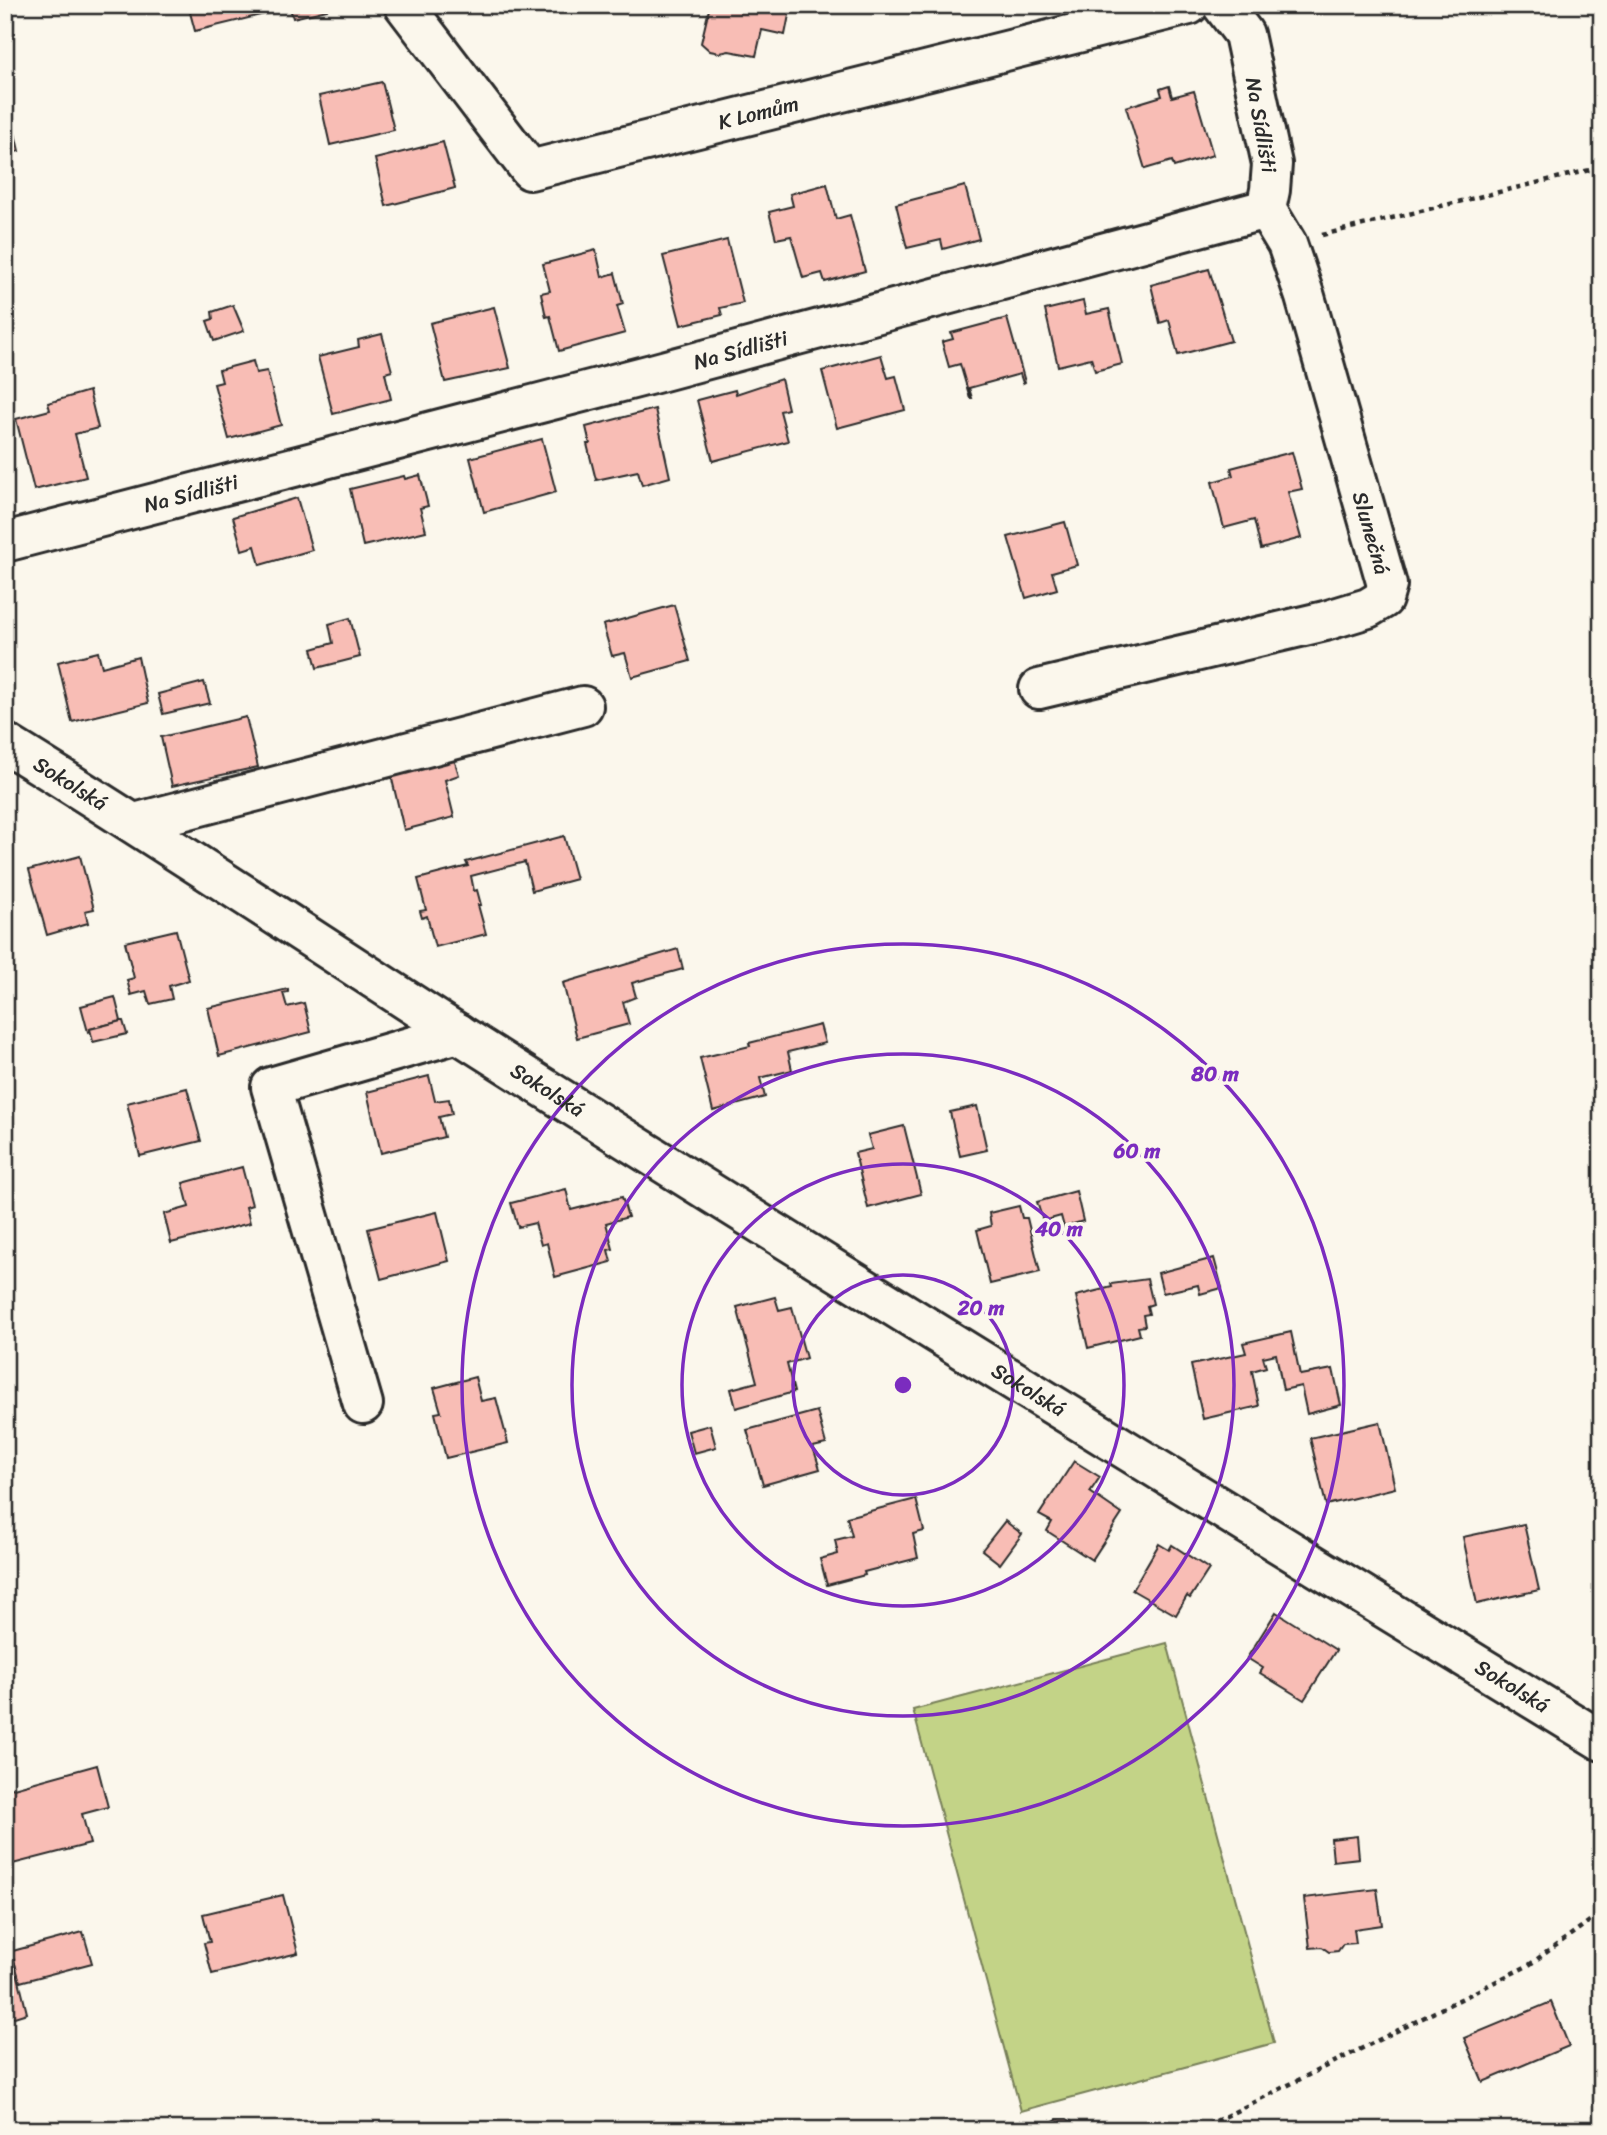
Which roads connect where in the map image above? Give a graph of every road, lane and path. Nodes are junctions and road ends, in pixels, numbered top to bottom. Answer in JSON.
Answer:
{"nodes":[{"id":1,"x":404,"y":5,"type":"edge"},
{"id":2,"x":1189,"y":5,"type":"edge"},
{"id":3,"x":1222,"y":5,"type":"edge"},
{"id":4,"x":1602,"y":167,"type":"edge"},
{"id":5,"x":1266,"y":209,"type":"junction"},
{"id":6,"x":1287,"y":244,"type":"junction"},
{"id":7,"x":5,"y":542,"type":"edge"},
{"id":8,"x":1039,"y":689,"type":"dead end"},
{"id":9,"x":583,"y":706,"type":"dead end"},
{"id":10,"x":5,"y":743,"type":"edge"},
{"id":11,"x":135,"y":823,"type":"junction"},
{"id":12,"x":458,"y":1033,"type":"junction"},
{"id":13,"x":363,"y":1404,"type":"dead end"},
{"id":14,"x":1602,"y":1741,"type":"edge"},
{"id":15,"x":1602,"y":1912,"type":"edge"},
{"id":16,"x":1198,"y":2130,"type":"edge"}],
"edges":[{"from":1,"to":2,"type":"street","name":"K Lomům"},
{"from":3,"to":5,"type":"street","name":"Na Sídlišti"},
{"from":4,"to":6,"type":"path"},
{"from":5,"to":6,"type":"street","name":"Slunečná"},
{"from":5,"to":7,"type":"street","name":"Na Sídlišti"},
{"from":6,"to":8,"type":"street","name":"Slunečná"},
{"from":9,"to":11,"type":"street"},
{"from":10,"to":11,"type":"street","name":"Sokolská"},
{"from":11,"to":12,"type":"street","name":"Sokolská"},
{"from":12,"to":13,"type":"street"},
{"from":12,"to":14,"type":"street","name":"Sokolská"},
{"from":15,"to":16,"type":"path"}]}
